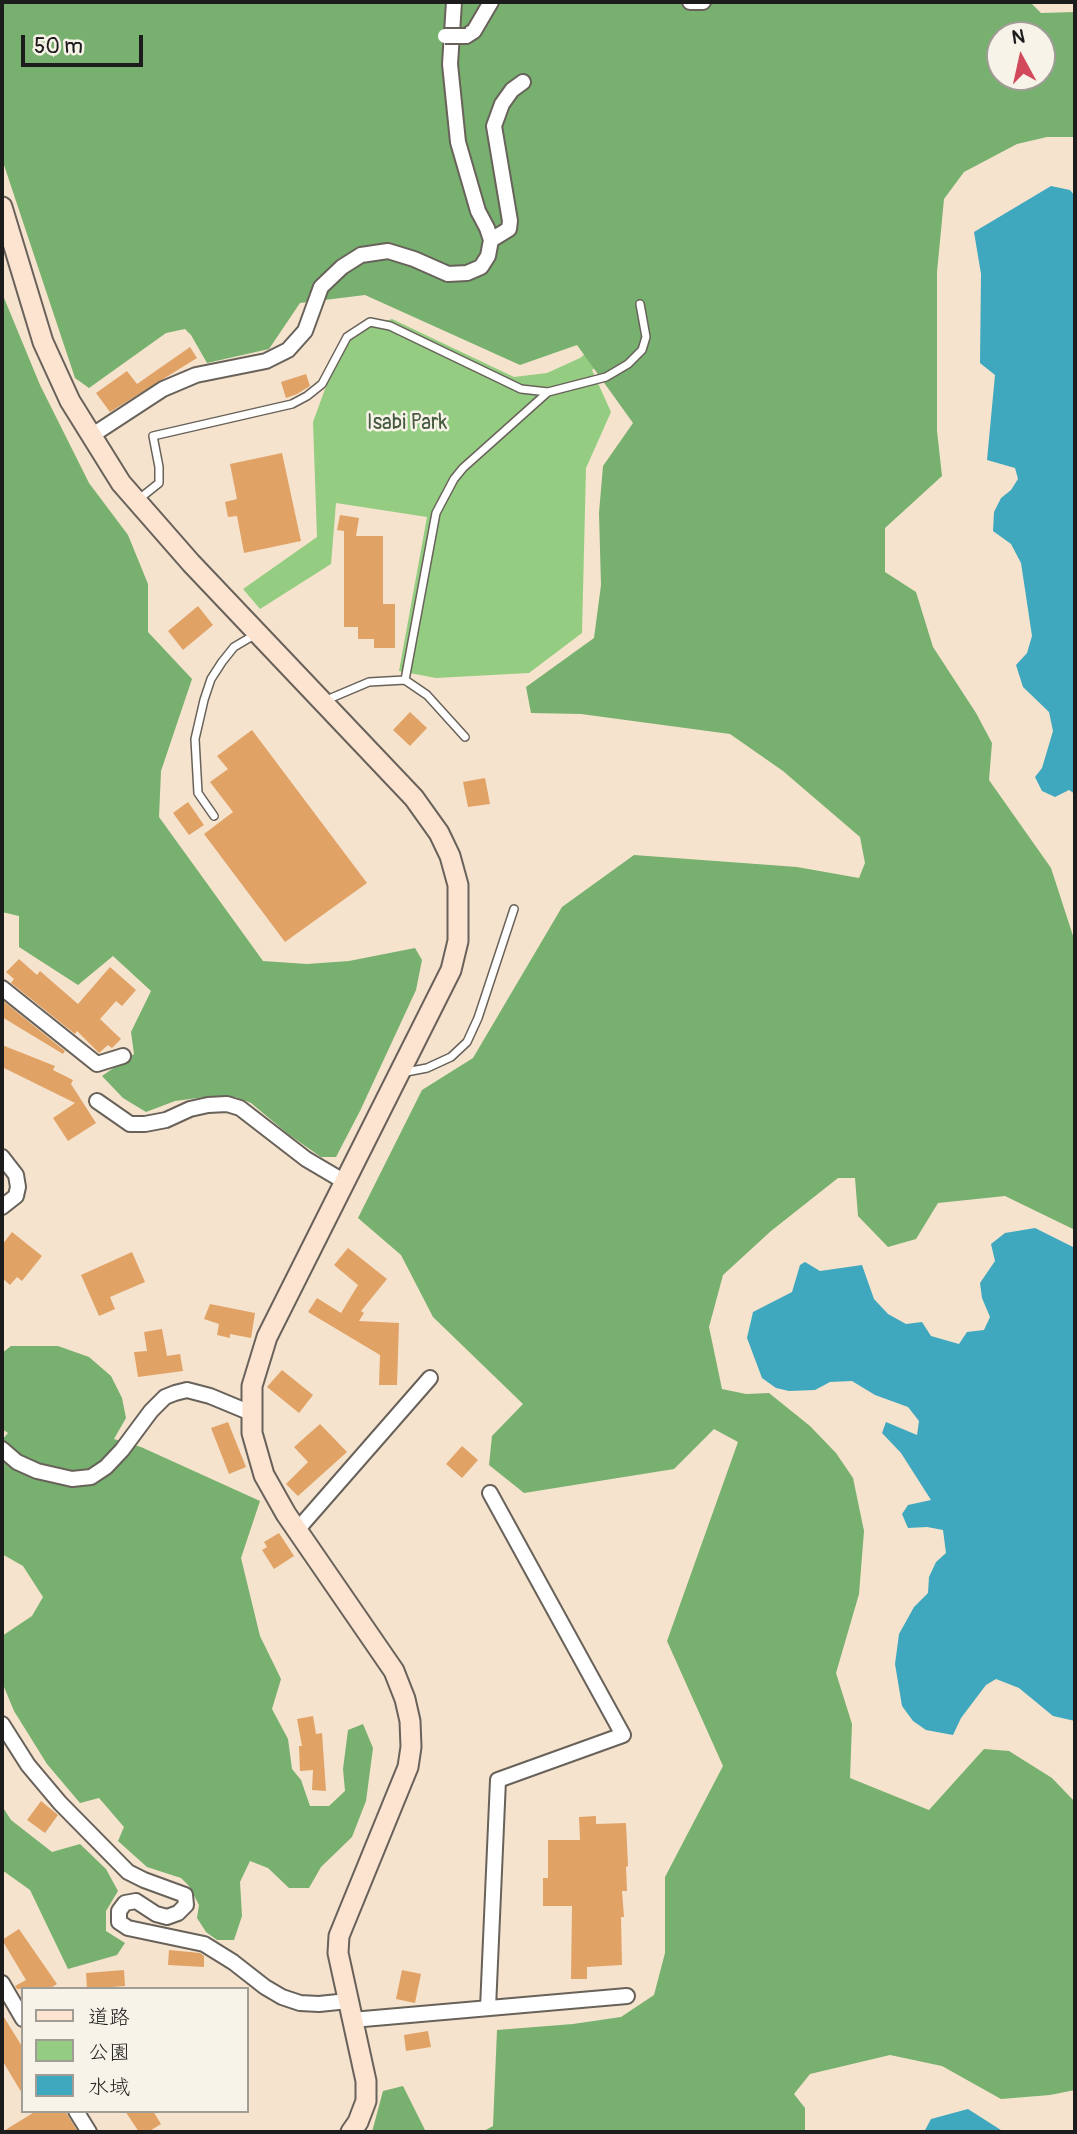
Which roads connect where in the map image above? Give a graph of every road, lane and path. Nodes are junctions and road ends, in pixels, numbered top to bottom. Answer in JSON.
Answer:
{"nodes":[{"id":1,"x":454,"y":2,"type":"edge"},
{"id":2,"x":491,"y":2,"type":"edge"},
{"id":3,"x":690,"y":2,"type":"edge"},
{"id":4,"x":703,"y":2,"type":"edge"},
{"id":5,"x":445,"y":36,"type":"dead end"},
{"id":6,"x":523,"y":82,"type":"dead end"},
{"id":7,"x":2,"y":207,"type":"edge"},
{"id":8,"x":491,"y":240,"type":"junction"},
{"id":9,"x":639,"y":304,"type":"dead end"},
{"id":10,"x":548,"y":392,"type":"junction"},
{"id":11,"x":91,"y":436,"type":"junction"},
{"id":12,"x":136,"y":502,"type":"junction"},
{"id":13,"x":257,"y":634,"type":"junction"},
{"id":14,"x":405,"y":680,"type":"junction"},
{"id":15,"x":323,"y":701,"type":"junction"},
{"id":16,"x":465,"y":737,"type":"dead end"},
{"id":17,"x":214,"y":816,"type":"dead end"},
{"id":18,"x":514,"y":909,"type":"dead end"},
{"id":19,"x":2,"y":988,"type":"edge"},
{"id":20,"x":122,"y":1056,"type":"dead end"},
{"id":21,"x":401,"y":1073,"type":"junction"},
{"id":22,"x":97,"y":1101,"type":"dead end"},
{"id":23,"x":2,"y":1157,"type":"edge"},
{"id":24,"x":345,"y":1182,"type":"junction"},
{"id":25,"x":2,"y":1207,"type":"edge"},
{"id":26,"x":430,"y":1378,"type":"dead end"},
{"id":27,"x":251,"y":1413,"type":"junction"},
{"id":28,"x":2,"y":1449,"type":"edge"},
{"id":29,"x":490,"y":1493,"type":"dead end"},
{"id":30,"x":298,"y":1529,"type":"junction"},
{"id":31,"x":2,"y":1724,"type":"edge"},
{"id":32,"x":2,"y":1983,"type":"edge"},
{"id":33,"x":627,"y":1996,"type":"dead end"},
{"id":34,"x":488,"y":2008,"type":"junction"},
{"id":35,"x":350,"y":2010,"type":"junction"},
{"id":36,"x":21,"y":2016,"type":"edge"},
{"id":37,"x":77,"y":2113,"type":"edge"},
{"id":38,"x":89,"y":2132,"type":"edge"},
{"id":39,"x":351,"y":2132,"type":"edge"}],
"edges":[{"from":1,"to":8,"type":"street"},
{"from":2,"to":5,"type":"street","bridge":true},
{"from":3,"to":4,"type":"street"},
{"from":6,"to":8,"type":"street"},
{"from":7,"to":11,"type":"street"},
{"from":8,"to":11,"type":"street"},
{"from":9,"to":10,"type":"lane"},
{"from":10,"to":12,"type":"lane"},
{"from":10,"to":14,"type":"lane"},
{"from":11,"to":12,"type":"street"},
{"from":12,"to":13,"type":"street"},
{"from":13,"to":15,"type":"street"},
{"from":13,"to":17,"type":"lane"},
{"from":14,"to":15,"type":"lane"},
{"from":14,"to":16,"type":"lane"},
{"from":15,"to":21,"type":"street"},
{"from":18,"to":21,"type":"lane"},
{"from":19,"to":20,"type":"street"},
{"from":21,"to":24,"type":"street"},
{"from":22,"to":24,"type":"street"},
{"from":23,"to":25,"type":"street"},
{"from":24,"to":27,"type":"street"},
{"from":26,"to":30,"type":"street"},
{"from":27,"to":28,"type":"street"},
{"from":27,"to":30,"type":"street"},
{"from":29,"to":34,"type":"street"},
{"from":30,"to":35,"type":"street"},
{"from":31,"to":35,"type":"street"},
{"from":32,"to":36,"type":"street"},
{"from":33,"to":34,"type":"street"},
{"from":34,"to":35,"type":"street"},
{"from":35,"to":39,"type":"street"},
{"from":37,"to":38,"type":"street"}]}
